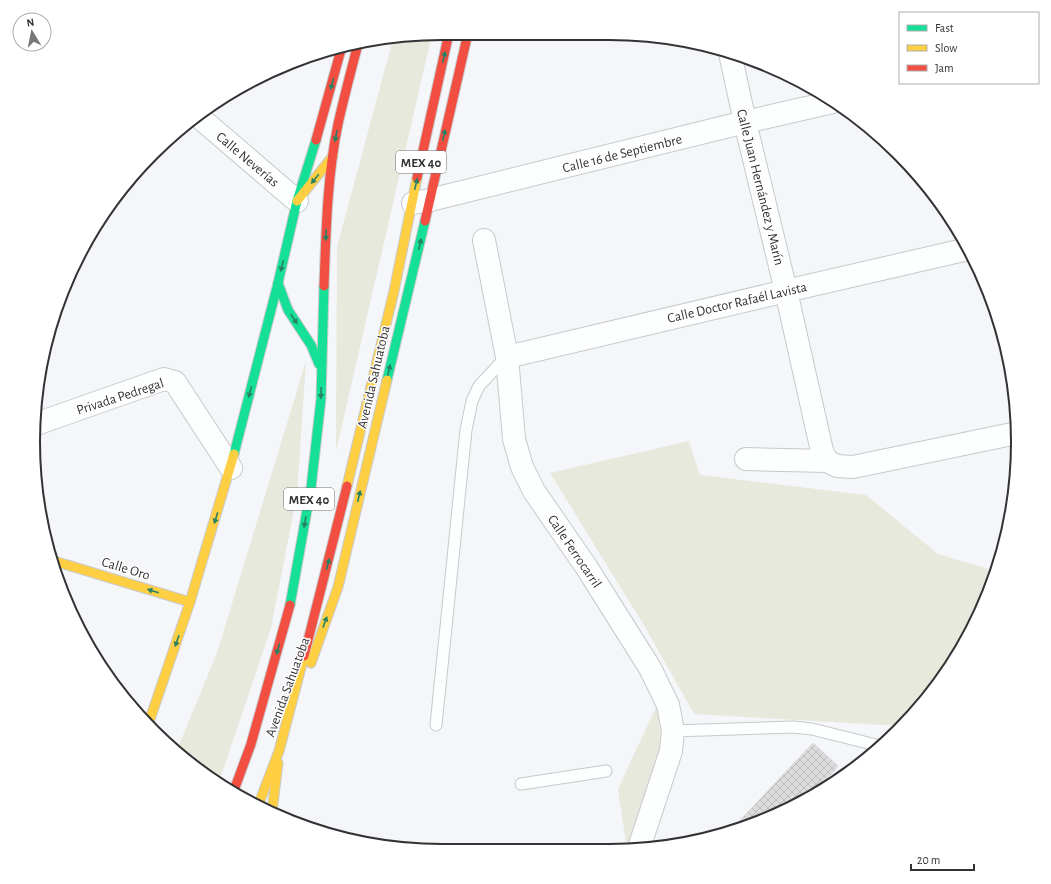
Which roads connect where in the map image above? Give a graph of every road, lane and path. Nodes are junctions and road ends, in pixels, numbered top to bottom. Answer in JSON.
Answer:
{"nodes":[{"id":1,"x":448,"y":40,"type":"edge"},
{"id":2,"x":466,"y":40,"type":"edge"},
{"id":3,"x":357,"y":50,"type":"edge"},
{"id":4,"x":340,"y":54,"type":"edge"},
{"id":5,"x":731,"y":59,"type":"edge"},
{"id":6,"x":825,"y":104,"type":"edge"},
{"id":7,"x":202,"y":120,"type":"edge"},
{"id":8,"x":745,"y":122,"type":"junction"},
{"id":9,"x":333,"y":156,"type":"junction"},
{"id":10,"x":297,"y":201,"type":"junction"},
{"id":11,"x":420,"y":202,"type":"junction"},
{"id":12,"x":484,"y":240,"type":"dead end"},
{"id":13,"x":963,"y":251,"type":"edge"},
{"id":14,"x":278,"y":283,"type":"junction"},
{"id":15,"x":786,"y":291,"type":"junction"},
{"id":16,"x":507,"y":357,"type":"junction"},
{"id":17,"x":322,"y":371,"type":"junction"},
{"id":18,"x":41,"y":422,"type":"edge"},
{"id":19,"x":1011,"y":434,"type":"edge"},
{"id":20,"x":746,"y":459,"type":"dead end"},
{"id":21,"x":827,"y":461,"type":"junction"},
{"id":22,"x":231,"y":468,"type":"junction"},
{"id":23,"x":59,"y":562,"type":"edge"},
{"id":24,"x":190,"y":602,"type":"junction"},
{"id":25,"x":150,"y":718,"type":"edge"},
{"id":26,"x":436,"y":725,"type":"dead end"},
{"id":27,"x":673,"y":732,"type":"junction"},
{"id":28,"x":874,"y":744,"type":"edge"},
{"id":29,"x":279,"y":751,"type":"junction"},
{"id":30,"x":606,"y":771,"type":"dead end"},
{"id":31,"x":521,"y":784,"type":"dead end"},
{"id":32,"x":235,"y":786,"type":"edge"},
{"id":33,"x":260,"y":801,"type":"edge"},
{"id":34,"x":273,"y":807,"type":"edge"},
{"id":35,"x":641,"y":843,"type":"edge"}],
"edges":[{"from":11,"to":1,"type":"main road","name":"Avenida Sahuatoba","number":"MEX 40","one_way":true},
{"from":11,"to":2,"type":"main road","name":"Avenida Sahuatoba","one_way":true},
{"from":3,"to":9,"type":"main road","number":"MEX 40","one_way":true},
{"from":4,"to":10,"type":"main road","one_way":true},
{"from":5,"to":8,"type":"street","name":"Calle Juan Hernández y Marín"},
{"from":6,"to":8,"type":"street","name":"Calle 16 de Septiembre"},
{"from":7,"to":10,"type":"street","name":"Calle Neverías"},
{"from":8,"to":11,"type":"street","name":"Calle 16 de Septiembre"},
{"from":8,"to":15,"type":"street","name":"Calle Juan Hernández y Marín"},
{"from":9,"to":10,"type":"main road","one_way":true},
{"from":9,"to":17,"type":"main road","name":"Avenida Sahuatoba","number":"MEX 40","one_way":true},
{"from":10,"to":14,"type":"main road","one_way":true},
{"from":29,"to":11,"type":"main road","name":"Avenida Sahuatoba","number":"MEX 40","one_way":true},
{"from":29,"to":11,"type":"main road","name":"Avenida Sahuatoba","one_way":true},
{"from":12,"to":16,"type":"street","name":"Calle Ferrocarril"},
{"from":13,"to":15,"type":"street","name":"Calle Doctor Rafaél Lavista"},
{"from":14,"to":17,"type":"main road","one_way":true},
{"from":14,"to":22,"type":"main road","one_way":true},
{"from":15,"to":16,"type":"street","name":"Calle Doctor Rafaél Lavista"},
{"from":15,"to":21,"type":"street","name":"Calle Juan Hernández y Marín"},
{"from":16,"to":26,"type":"lane"},
{"from":16,"to":27,"type":"street","name":"Calle Ferrocarril"},
{"from":17,"to":32,"type":"main road","name":"Avenida Sahuatoba","number":"MEX 40","one_way":true},
{"from":18,"to":22,"type":"street","name":"Privada Pedregal"},
{"from":19,"to":21,"type":"street"},
{"from":20,"to":21,"type":"street"},
{"from":22,"to":24,"type":"main road","one_way":true},
{"from":24,"to":23,"type":"main road","name":"Calle Oro","one_way":true},
{"from":24,"to":25,"type":"main road","one_way":true},
{"from":27,"to":28,"type":"lane"},
{"from":27,"to":35,"type":"street","name":"Calle Ferrocarril"},
{"from":29,"to":33,"type":"main road","number":"MEX 40"},
{"from":29,"to":34,"type":"main road"},
{"from":30,"to":31,"type":"lane"}]}
